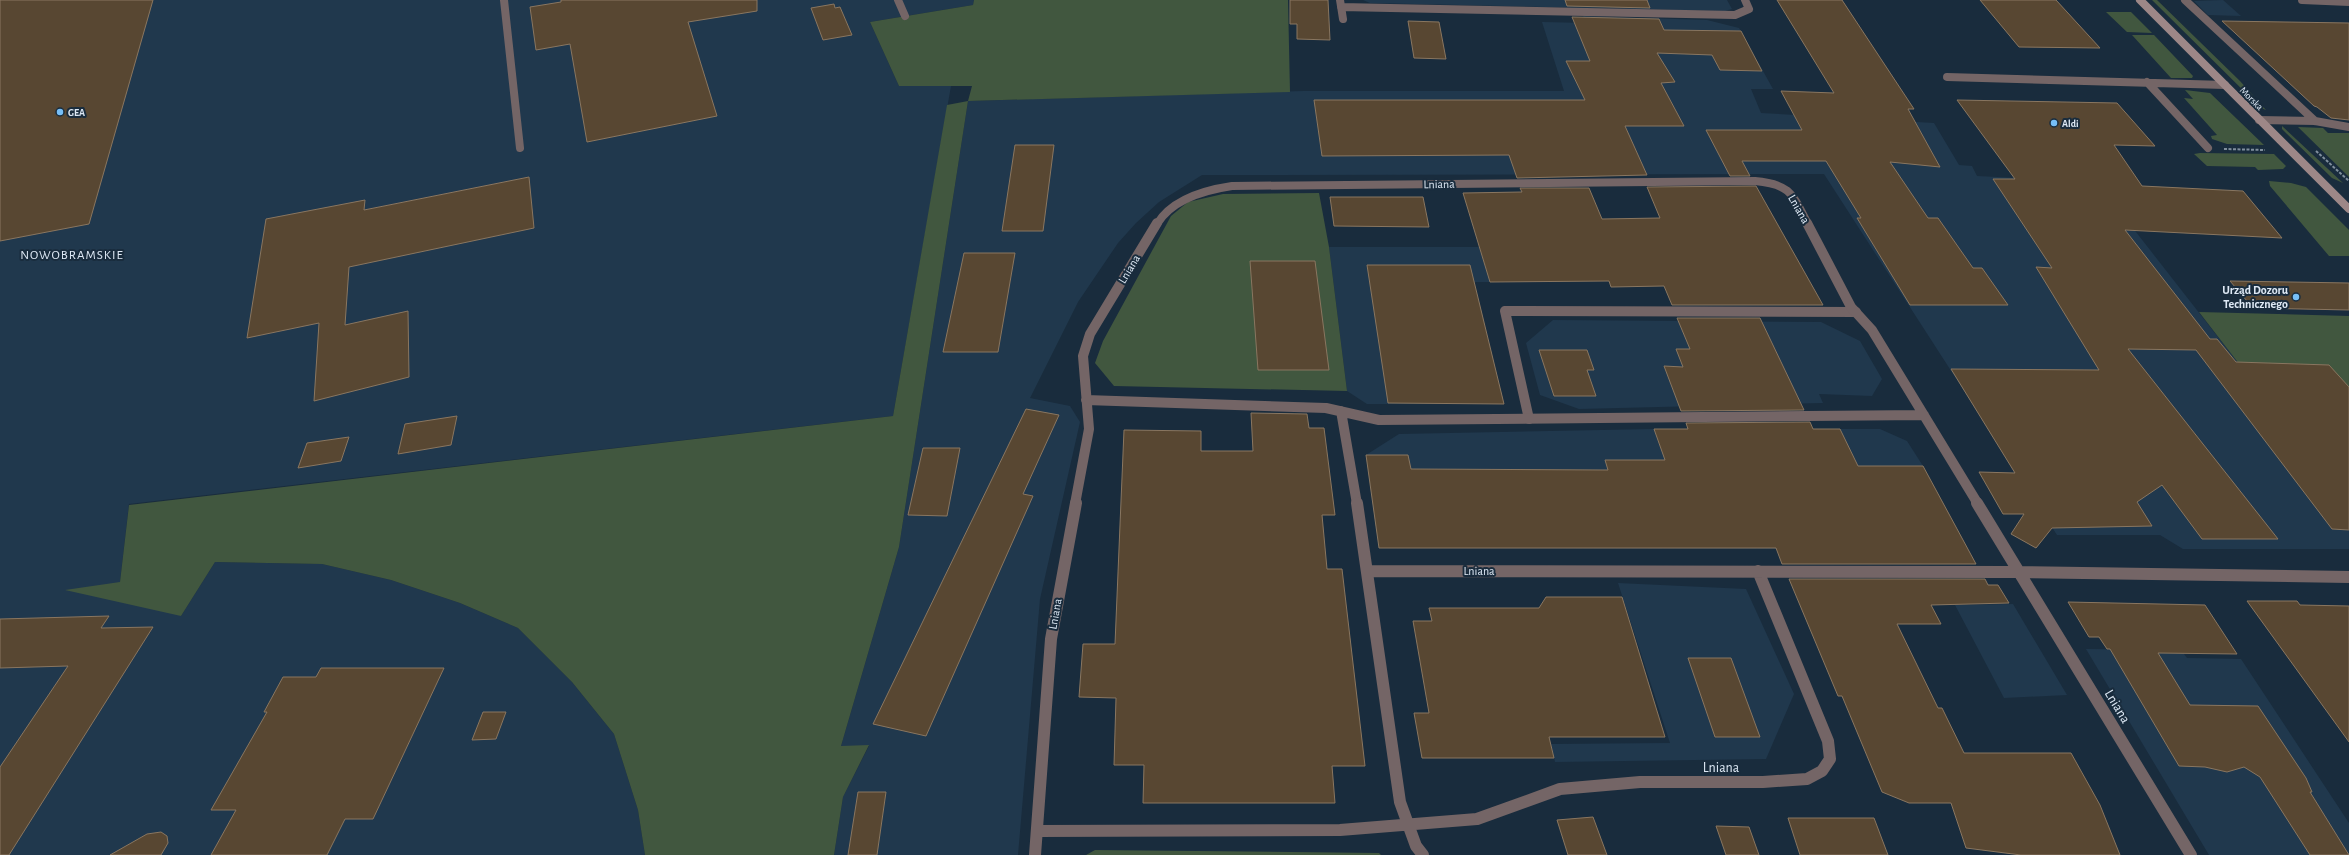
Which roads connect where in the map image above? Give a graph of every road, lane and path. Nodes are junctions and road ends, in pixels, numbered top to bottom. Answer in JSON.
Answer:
{"nodes":[{"id":1,"x":504,"y":0,"type":"edge"},
{"id":2,"x":898,"y":0,"type":"edge"},
{"id":3,"x":1744,"y":0,"type":"edge"},
{"id":4,"x":2140,"y":0,"type":"edge"},
{"id":5,"x":2185,"y":0,"type":"edge"},
{"id":6,"x":2302,"y":0,"type":"edge"},
{"id":7,"x":2349,"y":2,"type":"edge"},
{"id":8,"x":1341,"y":3,"type":"edge"},
{"id":9,"x":905,"y":16,"type":"dead end"},
{"id":10,"x":1343,"y":19,"type":"dead end"},
{"id":11,"x":1947,"y":77,"type":"dead end"},
{"id":12,"x":2147,"y":82,"type":"junction"},
{"id":13,"x":2224,"y":85,"type":"junction"},
{"id":14,"x":2259,"y":120,"type":"junction"},
{"id":15,"x":2315,"y":121,"type":"junction"},
{"id":16,"x":2349,"y":127,"type":"edge"},
{"id":17,"x":520,"y":148,"type":"dead end"},
{"id":18,"x":2208,"y":148,"type":"joint"},
{"id":19,"x":2290,"y":150,"type":"junction"},
{"id":20,"x":2316,"y":151,"type":"dead end"},
{"id":21,"x":2349,"y":209,"type":"edge"},
{"id":22,"x":1856,"y":312,"type":"junction"},
{"id":23,"x":1086,"y":400,"type":"junction"},
{"id":24,"x":1341,"y":411,"type":"junction"},
{"id":25,"x":1924,"y":415,"type":"junction"},
{"id":26,"x":1529,"y":419,"type":"junction"},
{"id":27,"x":1368,"y":570,"type":"junction"},
{"id":28,"x":1758,"y":571,"type":"junction"},
{"id":29,"x":2018,"y":572,"type":"junction"},
{"id":30,"x":2349,"y":577,"type":"edge"},
{"id":31,"x":1408,"y":824,"type":"junction"},
{"id":32,"x":1037,"y":831,"type":"junction"},
{"id":33,"x":1035,"y":855,"type":"edge"},
{"id":34,"x":1423,"y":855,"type":"edge"},
{"id":35,"x":2191,"y":855,"type":"edge"}],
"edges":[{"from":1,"to":17,"type":"street"},
{"from":2,"to":9,"type":"street"},
{"from":3,"to":8,"type":"street"},
{"from":4,"to":13,"type":"street","name":"Morska"},
{"from":5,"to":15,"type":"street"},
{"from":6,"to":7,"type":"street"},
{"from":8,"to":10,"type":"street"},
{"from":11,"to":12,"type":"street"},
{"from":12,"to":13,"type":"street"},
{"from":12,"to":18,"type":"street"},
{"from":13,"to":14,"type":"street","name":"Morska"},
{"from":14,"to":15,"type":"street"},
{"from":14,"to":19,"type":"street","name":"Morska"},
{"from":15,"to":16,"type":"street"},
{"from":18,"to":19,"type":"path"},
{"from":19,"to":20,"type":"path"},
{"from":19,"to":21,"type":"street","name":"Morska"},
{"from":22,"to":23,"type":"street","name":"Lniana"},
{"from":22,"to":25,"type":"street","name":"Lniana"},
{"from":22,"to":26,"type":"street"},
{"from":23,"to":24,"type":"street"},
{"from":23,"to":32,"type":"street","name":"Lniana"},
{"from":24,"to":26,"type":"street"},
{"from":24,"to":27,"type":"street"},
{"from":25,"to":26,"type":"street"},
{"from":25,"to":29,"type":"street","name":"Lniana"},
{"from":27,"to":28,"type":"street","name":"Lniana"},
{"from":27,"to":31,"type":"street"},
{"from":28,"to":29,"type":"street","name":"Lniana"},
{"from":28,"to":31,"type":"street","name":"Lniana"},
{"from":29,"to":30,"type":"street","name":"Lniana"},
{"from":29,"to":35,"type":"street","name":"Lniana"},
{"from":31,"to":32,"type":"street","name":"Lniana"},
{"from":31,"to":34,"type":"street"},
{"from":32,"to":33,"type":"street","name":"Lniana"}]}
